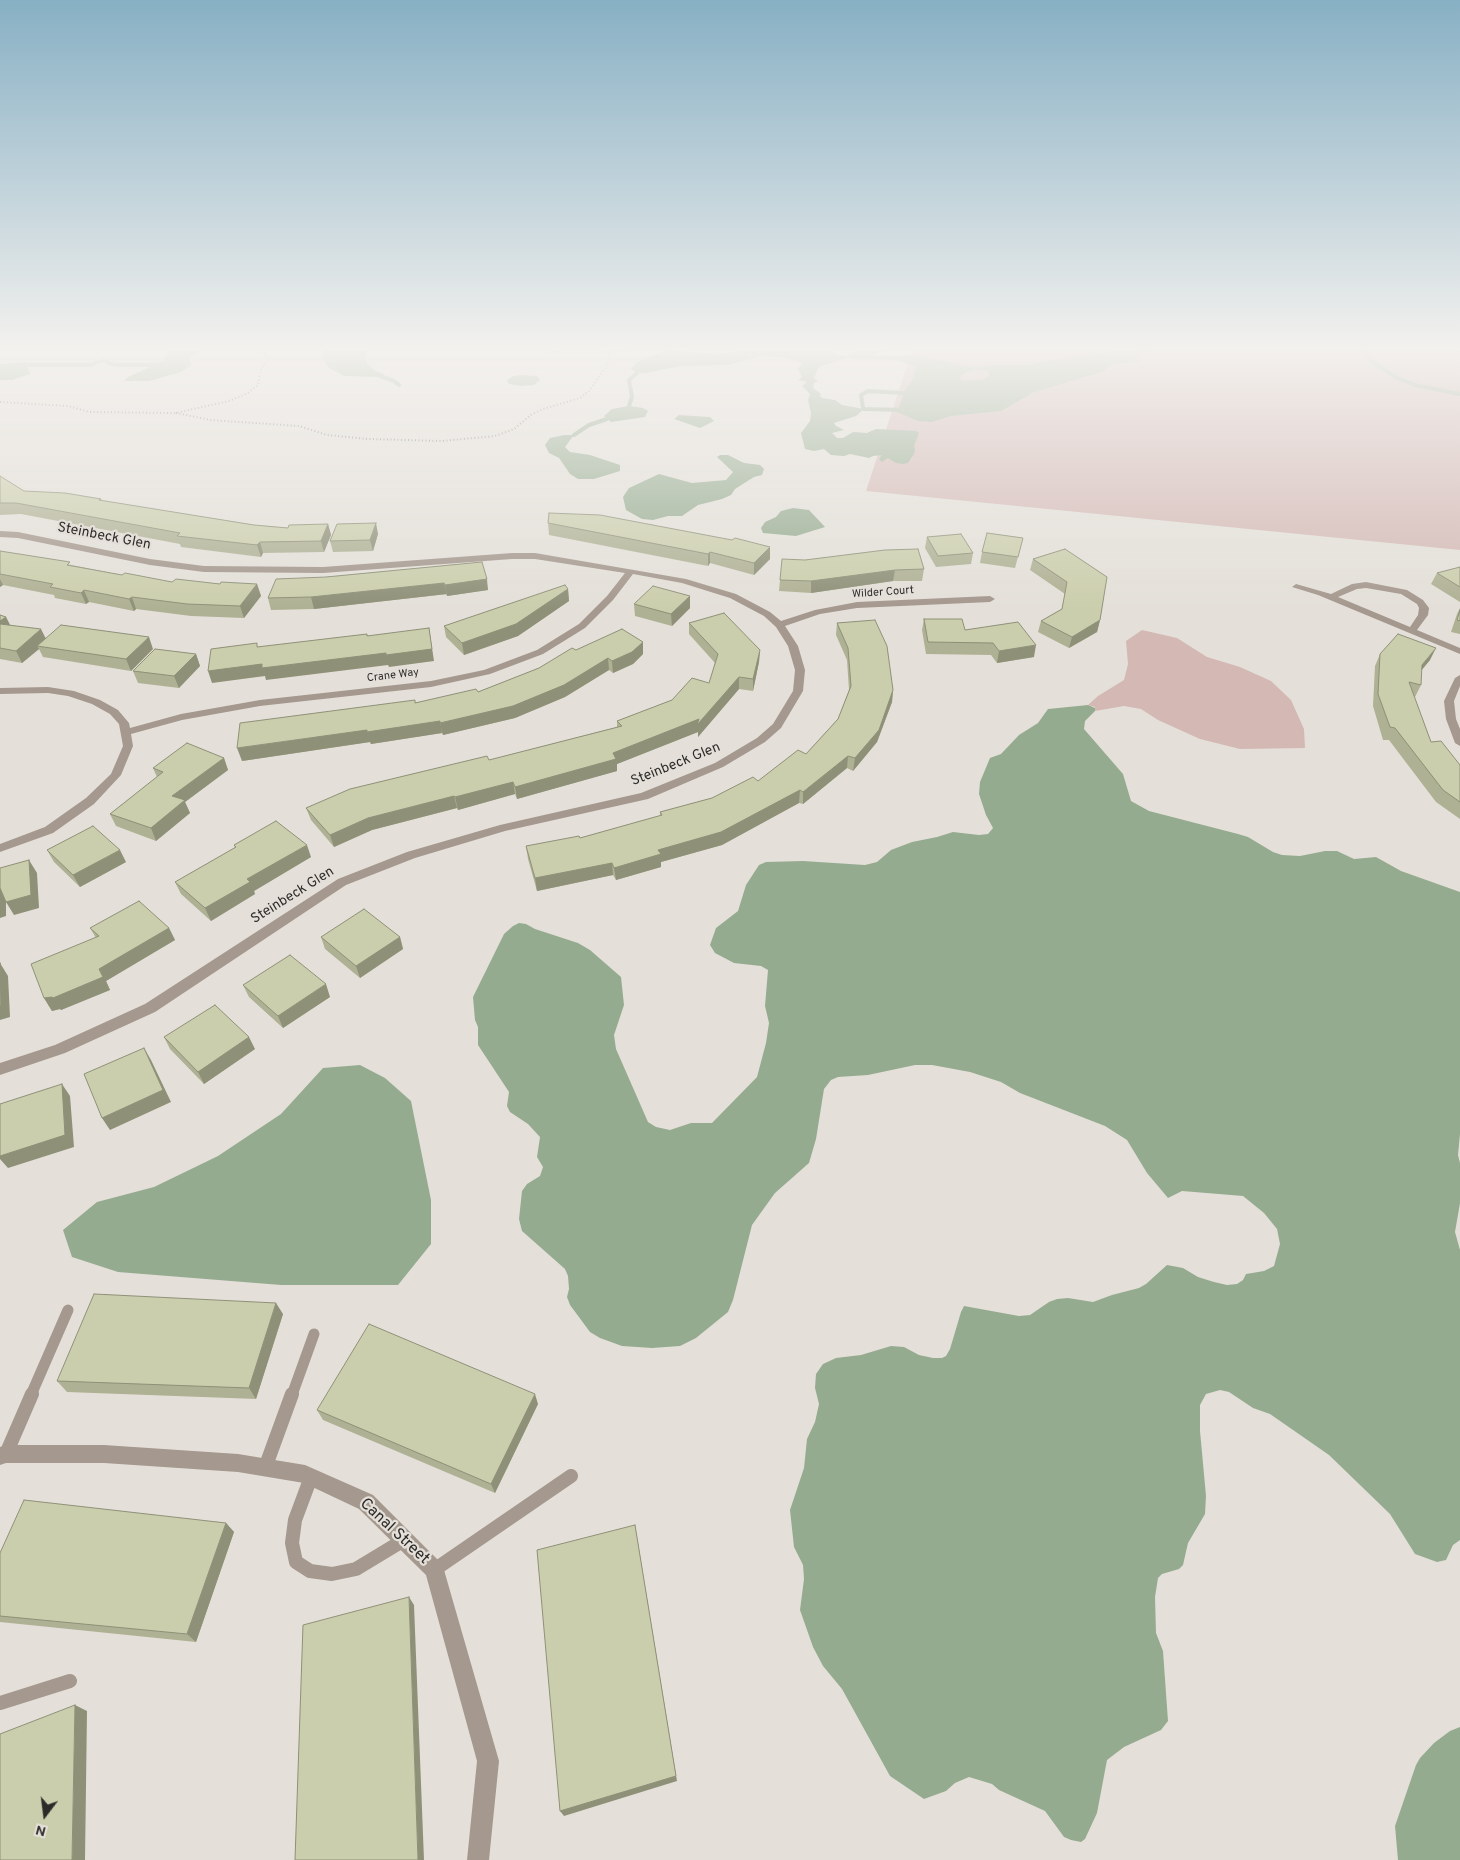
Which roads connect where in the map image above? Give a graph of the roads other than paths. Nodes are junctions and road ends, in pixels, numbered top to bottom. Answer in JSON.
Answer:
{"nodes":[{"id":1,"x":0,"y":534,"type":"edge"},
{"id":2,"x":630,"y":572,"type":"junction"},
{"id":3,"x":1296,"y":586,"type":"dead end"},
{"id":4,"x":1331,"y":597,"type":"junction"},
{"id":5,"x":990,"y":600,"type":"dead end"},
{"id":6,"x":779,"y":625,"type":"junction"},
{"id":7,"x":1412,"y":631,"type":"junction"},
{"id":8,"x":1460,"y":651,"type":"edge"},
{"id":9,"x":1460,"y":678,"type":"edge"},
{"id":10,"x":0,"y":691,"type":"edge"},
{"id":11,"x":127,"y":732,"type":"junction"},
{"id":12,"x":1460,"y":743,"type":"edge"},
{"id":13,"x":0,"y":848,"type":"edge"},
{"id":14,"x":0,"y":1069,"type":"edge"},
{"id":15,"x":68,"y":1310,"type":"dead end"},
{"id":16,"x":314,"y":1334,"type":"dead end"},
{"id":17,"x":3,"y":1455,"type":"edge"},
{"id":18,"x":265,"y":1468,"type":"junction"},
{"id":19,"x":571,"y":1476,"type":"dead end"},
{"id":20,"x":311,"y":1477,"type":"junction"},
{"id":21,"x":404,"y":1540,"type":"junction"},
{"id":22,"x":434,"y":1570,"type":"junction"},
{"id":23,"x":70,"y":1681,"type":"dead end"},
{"id":24,"x":0,"y":1703,"type":"edge"},
{"id":25,"x":478,"y":1860,"type":"edge"}],
"edges":[{"from":1,"to":2,"type":"street","name":"Steinbeck Glen"},
{"from":2,"to":6,"type":"street","name":"Steinbeck Glen"},
{"from":2,"to":11,"type":"street","name":"Crane Way"},
{"from":3,"to":4,"type":"street"},
{"from":4,"to":7,"type":"street"},
{"from":4,"to":7,"type":"street"},
{"from":5,"to":6,"type":"street","name":"Wilder Court"},
{"from":6,"to":14,"type":"street","name":"Steinbeck Glen"},
{"from":7,"to":8,"type":"street"},
{"from":9,"to":12,"type":"street"},
{"from":10,"to":11,"type":"street"},
{"from":11,"to":13,"type":"street"},
{"from":15,"to":17,"type":"lane"},
{"from":16,"to":18,"type":"lane"},
{"from":17,"to":18,"type":"street","name":"Canal Street"},
{"from":18,"to":20,"type":"street","name":"Canal Street"},
{"from":19,"to":22,"type":"lane"},
{"from":20,"to":21,"type":"street","name":"Canal Street"},
{"from":20,"to":21,"type":"lane"},
{"from":21,"to":22,"type":"street","name":"Canal Street"},
{"from":22,"to":25,"type":"street","name":"Canal Street"},
{"from":23,"to":24,"type":"lane"}]}
